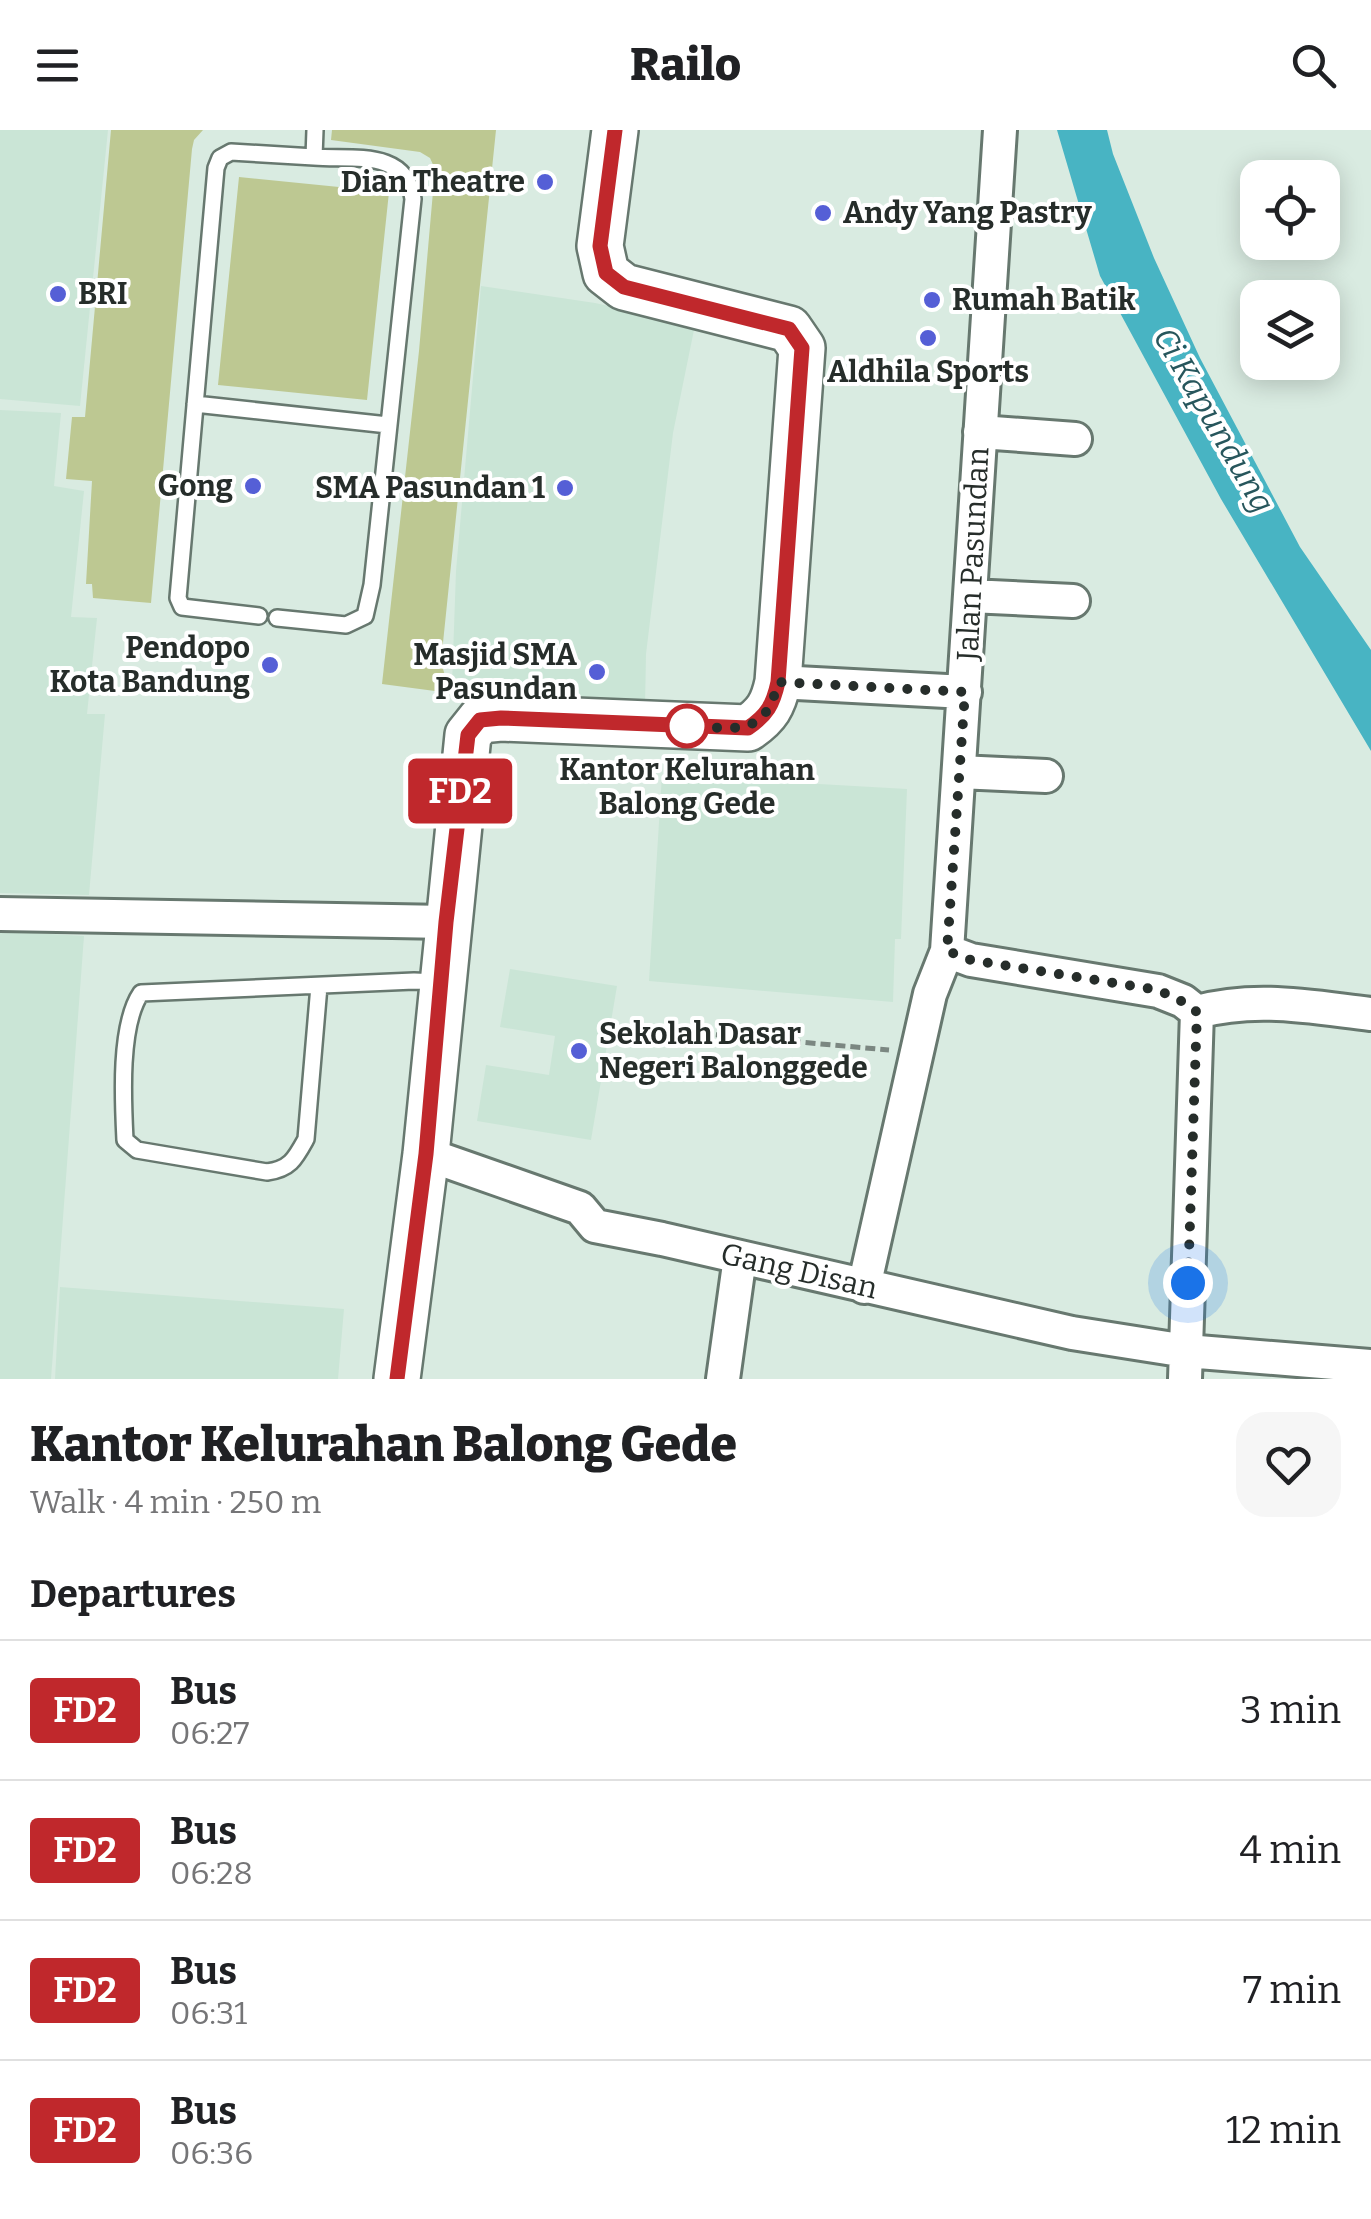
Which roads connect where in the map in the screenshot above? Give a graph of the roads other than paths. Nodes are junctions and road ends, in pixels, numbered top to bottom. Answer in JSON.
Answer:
{"nodes":[{"id":1,"x":315,"y":130,"type":"edge"},
{"id":2,"x":615,"y":130,"type":"edge"},
{"id":3,"x":1000,"y":130,"type":"edge"},
{"id":4,"x":314,"y":157,"type":"junction"},
{"id":5,"x":195,"y":404,"type":"junction"},
{"id":6,"x":388,"y":425,"type":"junction"},
{"id":7,"x":980,"y":432,"type":"junction"},
{"id":8,"x":1075,"y":439,"type":"dead end"},
{"id":9,"x":970,"y":596,"type":"junction"},
{"id":10,"x":1073,"y":601,"type":"dead end"},
{"id":11,"x":259,"y":616,"type":"dead end"},
{"id":12,"x":278,"y":618,"type":"dead end"},
{"id":13,"x":778,"y":682,"type":"junction"},
{"id":14,"x":965,"y":692,"type":"junction"},
{"id":15,"x":959,"y":772,"type":"junction"},
{"id":16,"x":1046,"y":776,"type":"dead end"},
{"id":17,"x":0,"y":914,"type":"edge"},
{"id":18,"x":446,"y":922,"type":"junction"},
{"id":19,"x":947,"y":951,"type":"junction"},
{"id":20,"x":442,"y":982,"type":"junction"},
{"id":21,"x":319,"y":986,"type":"junction"},
{"id":22,"x":1197,"y":1012,"type":"junction"},
{"id":23,"x":1371,"y":1014,"type":"edge"},
{"id":24,"x":426,"y":1154,"type":"junction"},
{"id":25,"x":740,"y":1257,"type":"junction"},
{"id":26,"x":864,"y":1287,"type":"junction"},
{"id":27,"x":1185,"y":1365,"type":"edge"},
{"id":28,"x":1371,"y":1366,"type":"edge"},
{"id":29,"x":397,"y":1379,"type":"edge"},
{"id":30,"x":723,"y":1379,"type":"edge"}],
"edges":[{"from":1,"to":4,"type":"lane"},
{"from":2,"to":13,"type":"street"},
{"from":3,"to":7,"type":"street","name":"Jalan Pasundan"},
{"from":4,"to":5,"type":"lane"},
{"from":4,"to":6,"type":"lane"},
{"from":5,"to":6,"type":"lane"},
{"from":5,"to":11,"type":"lane"},
{"from":6,"to":12,"type":"lane"},
{"from":7,"to":8,"type":"street"},
{"from":7,"to":9,"type":"street","name":"Jalan Pasundan"},
{"from":9,"to":10,"type":"street"},
{"from":9,"to":14,"type":"street","name":"Jalan Pasundan"},
{"from":13,"to":14,"type":"street"},
{"from":13,"to":18,"type":"street"},
{"from":14,"to":15,"type":"street","name":"Jalan Pasundan"},
{"from":15,"to":16,"type":"street"},
{"from":15,"to":19,"type":"street","name":"Jalan Pasundan"},
{"from":17,"to":18,"type":"street"},
{"from":18,"to":20,"type":"street"},
{"from":19,"to":22,"type":"street"},
{"from":19,"to":26,"type":"street","name":"Jalan Pasundan"},
{"from":20,"to":21,"type":"lane"},
{"from":20,"to":24,"type":"street"},
{"from":21,"to":21,"type":"lane"},
{"from":22,"to":23,"type":"street"},
{"from":22,"to":27,"type":"street"},
{"from":24,"to":25,"type":"street","name":"Gang Disan"},
{"from":24,"to":29,"type":"street"},
{"from":25,"to":26,"type":"street","name":"Gang Disan"},
{"from":25,"to":30,"type":"street"},
{"from":26,"to":27,"type":"street","name":"Gang Disan"},
{"from":27,"to":28,"type":"street","name":"Gang Disan"}]}
